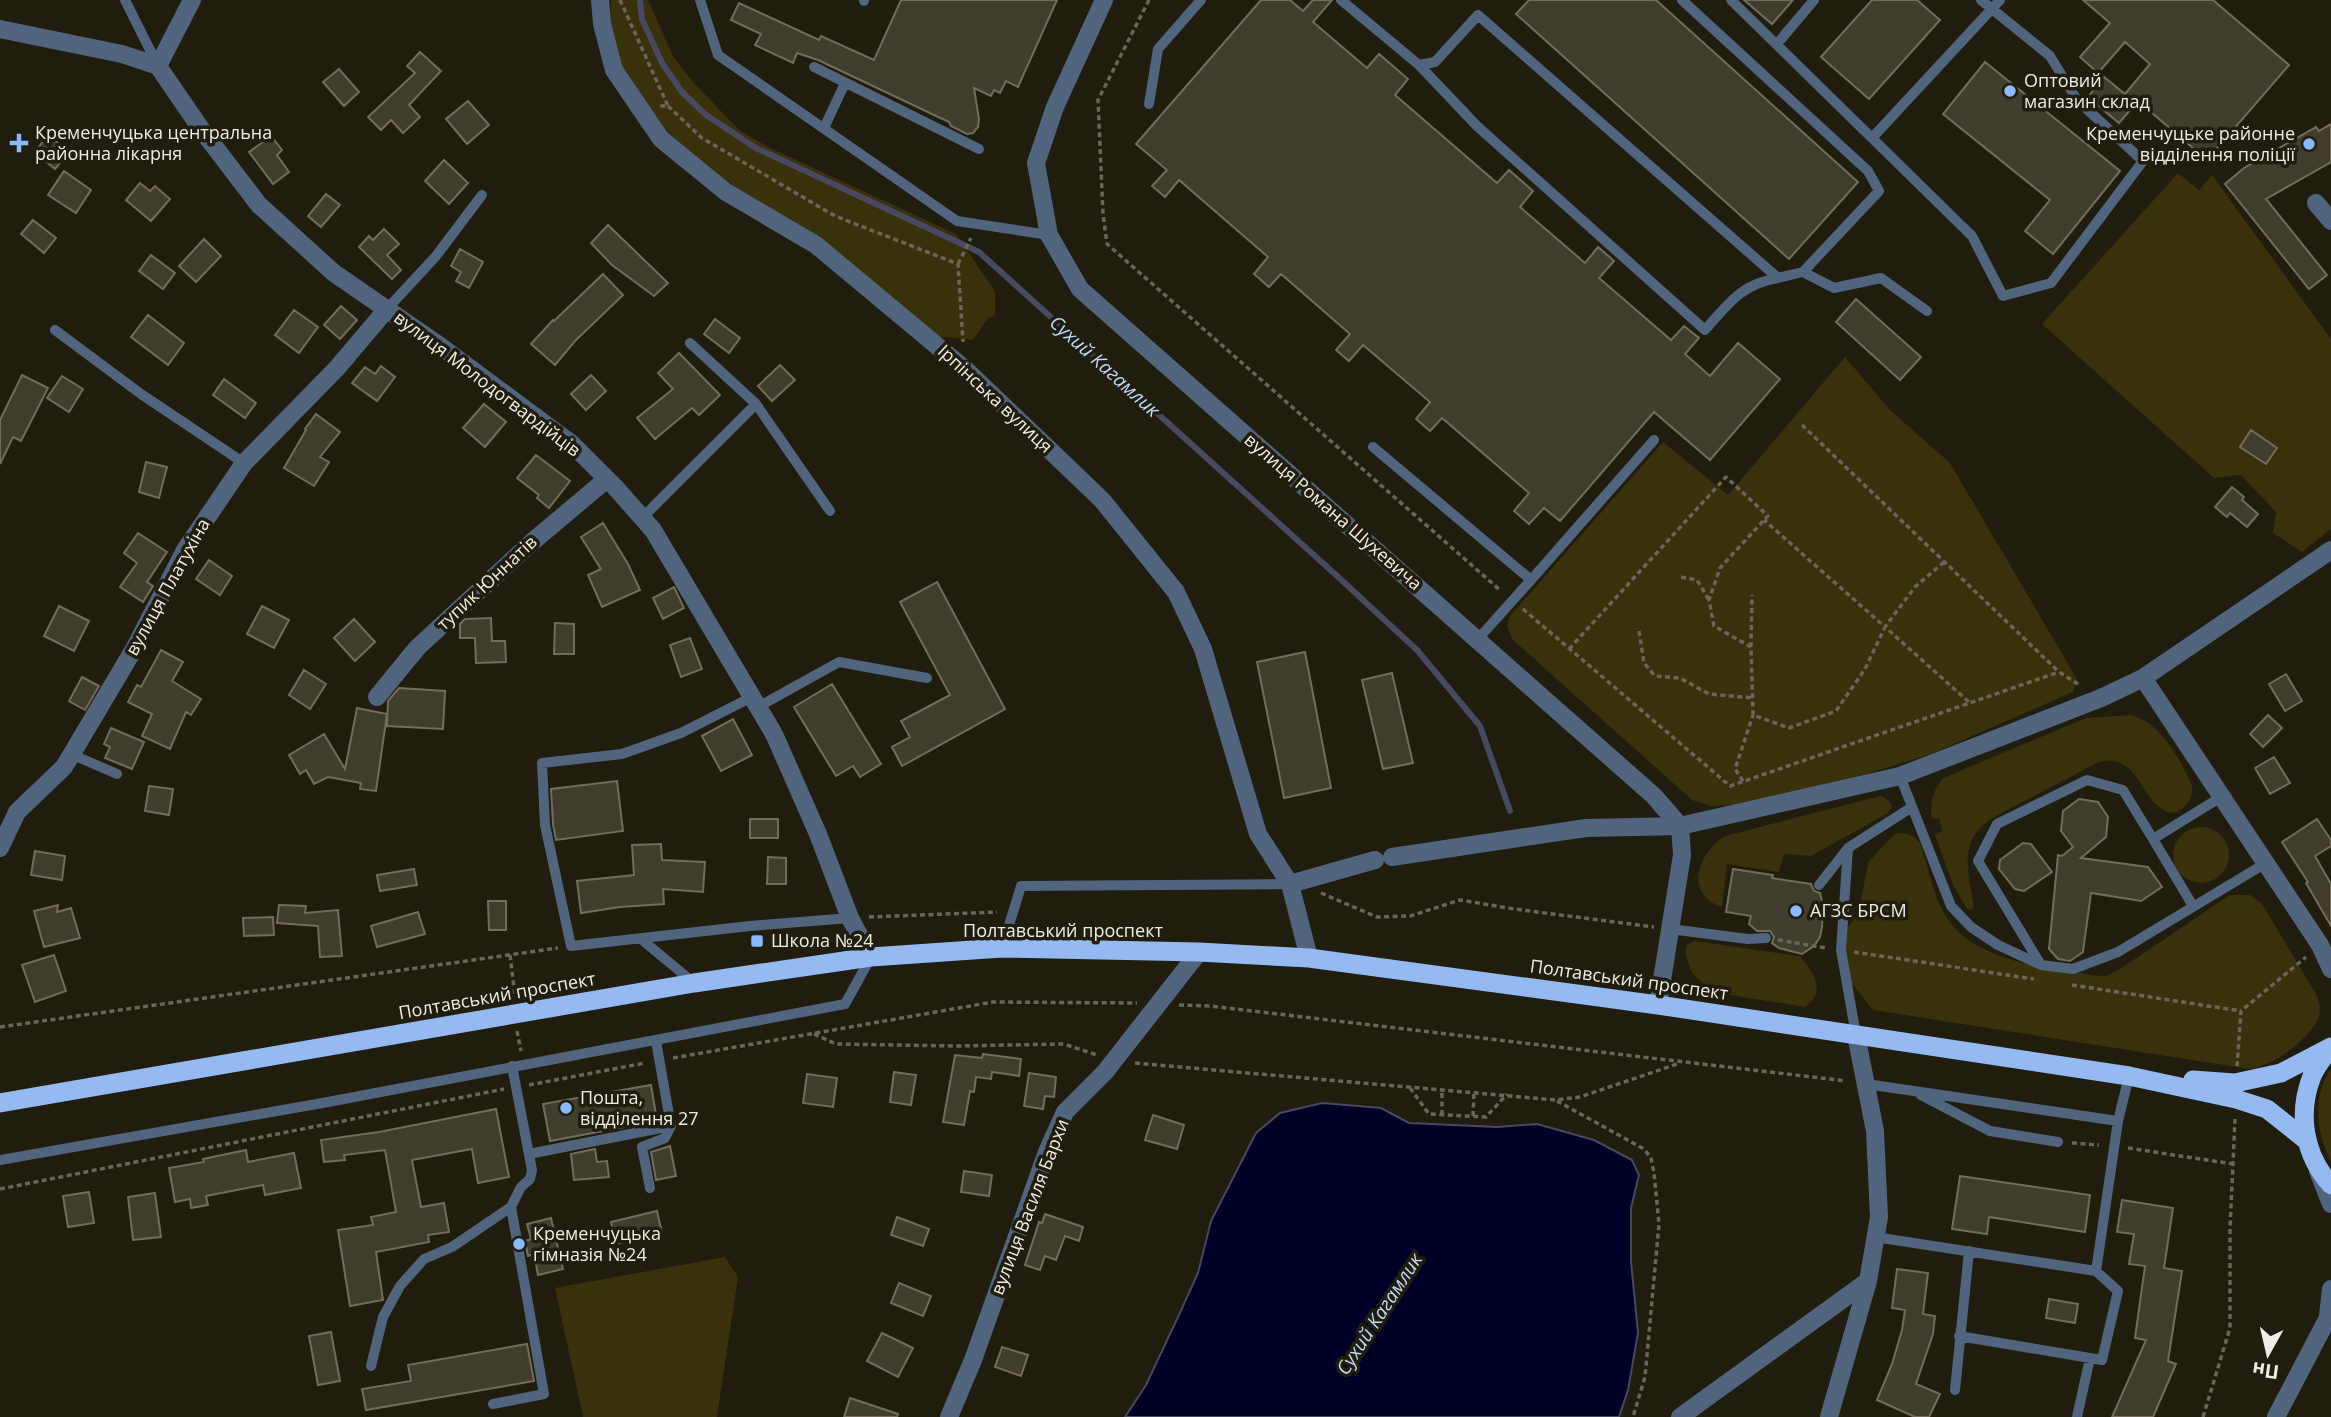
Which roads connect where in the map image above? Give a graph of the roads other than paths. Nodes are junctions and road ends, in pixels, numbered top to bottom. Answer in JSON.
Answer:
{"nodes":[{"id":1,"x":125,"y":0,"type":"edge"},
{"id":2,"x":192,"y":0,"type":"edge"},
{"id":3,"x":600,"y":0,"type":"edge"},
{"id":4,"x":700,"y":0,"type":"edge"},
{"id":5,"x":1104,"y":0,"type":"edge"},
{"id":6,"x":1201,"y":0,"type":"edge"},
{"id":7,"x":1341,"y":0,"type":"edge"},
{"id":8,"x":1682,"y":0,"type":"edge"},
{"id":9,"x":1731,"y":0,"type":"edge"},
{"id":10,"x":1814,"y":0,"type":"edge"},
{"id":11,"x":1981,"y":0,"type":"edge"},
{"id":12,"x":1996,"y":4,"type":"edge"},
{"id":13,"x":0,"y":29,"type":"edge"},
{"id":14,"x":1776,"y":44,"type":"junction"},
{"id":15,"x":1419,"y":65,"type":"junction"},
{"id":16,"x":158,"y":66,"type":"junction"},
{"id":17,"x":814,"y":67,"type":"dead end"},
{"id":18,"x":845,"y":83,"type":"junction"},
{"id":19,"x":1149,"y":104,"type":"dead end"},
{"id":20,"x":824,"y":128,"type":"junction"},
{"id":21,"x":1872,"y":138,"type":"junction"},
{"id":22,"x":979,"y":149,"type":"dead end"},
{"id":23,"x":482,"y":195,"type":"dead end"},
{"id":24,"x":2316,"y":203,"type":"dead end"},
{"id":25,"x":2331,"y":221,"type":"edge"},
{"id":26,"x":1049,"y":235,"type":"junction"},
{"id":27,"x":1803,"y":272,"type":"junction"},
{"id":28,"x":1777,"y":278,"type":"junction"},
{"id":29,"x":387,"y":309,"type":"junction"},
{"id":30,"x":1927,"y":311,"type":"dead end"},
{"id":31,"x":55,"y":330,"type":"dead end"},
{"id":32,"x":690,"y":343,"type":"dead end"},
{"id":33,"x":756,"y":404,"type":"junction"},
{"id":34,"x":1654,"y":440,"type":"dead end"},
{"id":35,"x":1373,"y":447,"type":"dead end"},
{"id":36,"x":244,"y":463,"type":"junction"},
{"id":37,"x":607,"y":479,"type":"junction"},
{"id":38,"x":830,"y":511,"type":"dead end"},
{"id":39,"x":642,"y":518,"type":"junction"},
{"id":40,"x":2331,"y":550,"type":"edge"},
{"id":41,"x":1531,"y":580,"type":"junction"},
{"id":42,"x":1478,"y":639,"type":"junction"},
{"id":43,"x":927,"y":678,"type":"dead end"},
{"id":44,"x":2143,"y":678,"type":"junction"},
{"id":45,"x":377,"y":696,"type":"dead end"},
{"id":46,"x":755,"y":702,"type":"junction"},
{"id":47,"x":71,"y":754,"type":"junction"},
{"id":48,"x":117,"y":774,"type":"dead end"},
{"id":49,"x":1900,"y":776,"type":"junction"},
{"id":50,"x":2221,"y":797,"type":"junction"},
{"id":51,"x":1912,"y":807,"type":"junction"},
{"id":52,"x":1680,"y":826,"type":"junction"},
{"id":53,"x":2153,"y":839,"type":"junction"},
{"id":54,"x":0,"y":848,"type":"edge"},
{"id":55,"x":1848,"y":848,"type":"junction"},
{"id":56,"x":2266,"y":863,"type":"junction"},
{"id":57,"x":1290,"y":884,"type":"junction"},
{"id":58,"x":1819,"y":885,"type":"dead end"},
{"id":59,"x":2193,"y":906,"type":"junction"},
{"id":60,"x":850,"y":918,"type":"junction"},
{"id":61,"x":1670,"y":929,"type":"junction"},
{"id":62,"x":1766,"y":938,"type":"road end"},
{"id":63,"x":641,"y":939,"type":"junction"},
{"id":64,"x":2325,"y":943,"type":"edge"},
{"id":65,"x":1002,"y":948,"type":"junction"},
{"id":66,"x":1199,"y":952,"type":"junction"},
{"id":67,"x":871,"y":957,"type":"junction"},
{"id":68,"x":1309,"y":958,"type":"junction"},
{"id":69,"x":2040,"y":965,"type":"junction"},
{"id":70,"x":2331,"y":969,"type":"edge"},
{"id":71,"x":694,"y":983,"type":"junction"},
{"id":72,"x":1658,"y":1005,"type":"junction"},
{"id":73,"x":1856,"y":1035,"type":"junction"},
{"id":74,"x":656,"y":1041,"type":"junction"},
{"id":75,"x":2331,"y":1047,"type":"edge"},
{"id":76,"x":512,"y":1066,"type":"junction"},
{"id":77,"x":2129,"y":1076,"type":"junction"},
{"id":78,"x":1866,"y":1084,"type":"junction"},
{"id":79,"x":1912,"y":1091,"type":"junction"},
{"id":80,"x":2236,"y":1091,"type":"junction"},
{"id":81,"x":0,"y":1102,"type":"edge"},
{"id":82,"x":2118,"y":1121,"type":"junction"},
{"id":83,"x":671,"y":1126,"type":"junction"},
{"id":84,"x":2306,"y":1140,"type":"junction"},
{"id":85,"x":2058,"y":1142,"type":"road end"},
{"id":86,"x":529,"y":1154,"type":"junction"},
{"id":87,"x":0,"y":1160,"type":"edge"},
{"id":88,"x":2325,"y":1178,"type":"edge"},
{"id":89,"x":650,"y":1188,"type":"dead end"},
{"id":90,"x":2331,"y":1204,"type":"edge"},
{"id":91,"x":511,"y":1208,"type":"junction"},
{"id":92,"x":1875,"y":1237,"type":"junction"},
{"id":93,"x":1969,"y":1251,"type":"junction"},
{"id":94,"x":2096,"y":1271,"type":"junction"},
{"id":95,"x":1868,"y":1281,"type":"junction"},
{"id":96,"x":2331,"y":1289,"type":"edge"},
{"id":97,"x":2330,"y":1314,"type":"edge"},
{"id":98,"x":1959,"y":1336,"type":"junction"},
{"id":99,"x":2090,"y":1358,"type":"junction"},
{"id":100,"x":371,"y":1366,"type":"dead end"},
{"id":101,"x":1955,"y":1390,"type":"dead end"},
{"id":102,"x":493,"y":1404,"type":"dead end"},
{"id":103,"x":949,"y":1417,"type":"edge"},
{"id":104,"x":1680,"y":1417,"type":"edge"},
{"id":105,"x":1829,"y":1417,"type":"edge"},
{"id":106,"x":2077,"y":1417,"type":"edge"},
{"id":107,"x":2276,"y":1417,"type":"edge"}],
"edges":[{"from":1,"to":16,"type":"lane"},
{"from":2,"to":16,"type":"street"},
{"from":3,"to":57,"type":"street","name":"Ірпінська вулиця"},
{"from":4,"to":20,"type":"lane"},
{"from":5,"to":26,"type":"street","name":"вулиця Романа Шухевича"},
{"from":6,"to":19,"type":"lane"},
{"from":7,"to":15,"type":"lane"},
{"from":8,"to":27,"type":"lane"},
{"from":9,"to":14,"type":"lane"},
{"from":10,"to":14,"type":"lane"},
{"from":11,"to":12,"type":"lane"},
{"from":12,"to":21,"type":"lane"},
{"from":12,"to":21,"type":"lane"},
{"from":13,"to":16,"type":"street"},
{"from":14,"to":21,"type":"lane"},
{"from":15,"to":28,"type":"lane"},
{"from":15,"to":28,"type":"lane"},
{"from":16,"to":29,"type":"street","name":"вулиця Молодогвардійців"},
{"from":17,"to":18,"type":"lane"},
{"from":18,"to":20,"type":"lane"},
{"from":18,"to":22,"type":"lane"},
{"from":20,"to":26,"type":"lane"},
{"from":23,"to":29,"type":"lane"},
{"from":24,"to":25,"type":"street"},
{"from":26,"to":42,"type":"street","name":"вулиця Романа Шухевича"},
{"from":27,"to":28,"type":"lane"},
{"from":27,"to":30,"type":"lane"},
{"from":29,"to":36,"type":"street","name":"вулиця Платухіна"},
{"from":29,"to":37,"type":"street","name":"вулиця Молодогвардійців"},
{"from":31,"to":36,"type":"lane"},
{"from":32,"to":33,"type":"lane"},
{"from":33,"to":38,"type":"lane"},
{"from":33,"to":39,"type":"lane"},
{"from":34,"to":41,"type":"lane"},
{"from":35,"to":41,"type":"lane"},
{"from":36,"to":47,"type":"street","name":"вулиця Платухіна"},
{"from":37,"to":39,"type":"street","name":"вулиця Молодогвардійців"},
{"from":37,"to":45,"type":"street","name":"тупик Юннатів"},
{"from":39,"to":46,"type":"street","name":"вулиця Молодогвардійців"},
{"from":40,"to":44,"type":"street"},
{"from":41,"to":42,"type":"lane"},
{"from":42,"to":52,"type":"street","name":"вулиця Романа Шухевича"},
{"from":43,"to":46,"type":"lane"},
{"from":44,"to":49,"type":"street"},
{"from":44,"to":50,"type":"street"},
{"from":46,"to":60,"type":"street","name":"вулиця Молодогвардійців"},
{"from":46,"to":63,"type":"lane"},
{"from":47,"to":48,"type":"lane"},
{"from":47,"to":54,"type":"street","name":"вулиця Платухіна"},
{"from":49,"to":51,"type":"lane"},
{"from":49,"to":52,"type":"street"},
{"from":50,"to":53,"type":"lane"},
{"from":50,"to":56,"type":"street"},
{"from":51,"to":55,"type":"lane"},
{"from":51,"to":69,"type":"lane"},
{"from":52,"to":57,"type":"street"},
{"from":52,"to":61,"type":"street"},
{"from":53,"to":59,"type":"lane"},
{"from":53,"to":69,"type":"lane"},
{"from":55,"to":58,"type":"lane"},
{"from":55,"to":73,"type":"lane"},
{"from":56,"to":59,"type":"lane"},
{"from":56,"to":64,"type":"street"},
{"from":57,"to":65,"type":"lane"},
{"from":57,"to":68,"type":"street","name":"Ірпінська вулиця"},
{"from":59,"to":69,"type":"lane"},
{"from":60,"to":63,"type":"lane"},
{"from":60,"to":67,"type":"street","name":"вулиця Молодогвардійців"},
{"from":61,"to":62,"type":"lane"},
{"from":61,"to":72,"type":"street"},
{"from":63,"to":71,"type":"lane"},
{"from":64,"to":70,"type":"street"},
{"from":65,"to":66,"type":"highway","name":"Полтавський проспект"},
{"from":65,"to":67,"type":"highway","name":"Полтавський проспект"},
{"from":66,"to":68,"type":"highway","name":"Полтавський проспект"},
{"from":66,"to":103,"type":"street","name":"вулиця Василя Бархи"},
{"from":67,"to":71,"type":"highway","name":"Полтавський проспект"},
{"from":67,"to":74,"type":"lane"},
{"from":68,"to":72,"type":"highway","name":"Полтавський проспект"},
{"from":71,"to":81,"type":"highway","name":"Полтавський проспект"},
{"from":72,"to":73,"type":"highway","name":"Полтавський проспект"},
{"from":73,"to":77,"type":"highway","name":"Полтавський проспект"},
{"from":73,"to":78,"type":"street"},
{"from":74,"to":76,"type":"lane"},
{"from":74,"to":83,"type":"lane"},
{"from":75,"to":80,"type":"highway"},
{"from":75,"to":84,"type":"highway"},
{"from":76,"to":86,"type":"lane"},
{"from":76,"to":87,"type":"lane"},
{"from":77,"to":80,"type":"highway","name":"Полтавський проспект"},
{"from":77,"to":82,"type":"lane"},
{"from":78,"to":79,"type":"lane"},
{"from":78,"to":92,"type":"street"},
{"from":79,"to":82,"type":"lane"},
{"from":79,"to":85,"type":"lane"},
{"from":80,"to":84,"type":"highway","name":"Полтавський проспект"},
{"from":82,"to":94,"type":"lane"},
{"from":83,"to":86,"type":"lane"},
{"from":83,"to":89,"type":"lane"},
{"from":84,"to":88,"type":"highway"},
{"from":86,"to":91,"type":"lane"},
{"from":88,"to":90,"type":"street"},
{"from":91,"to":100,"type":"lane"},
{"from":91,"to":102,"type":"lane"},
{"from":92,"to":93,"type":"lane"},
{"from":92,"to":95,"type":"street"},
{"from":93,"to":94,"type":"lane"},
{"from":93,"to":98,"type":"lane"},
{"from":94,"to":99,"type":"lane"},
{"from":95,"to":104,"type":"street"},
{"from":95,"to":105,"type":"street"},
{"from":96,"to":97,"type":"street"},
{"from":97,"to":107,"type":"street"},
{"from":98,"to":99,"type":"lane"},
{"from":98,"to":101,"type":"lane"},
{"from":99,"to":106,"type":"lane"}]}
